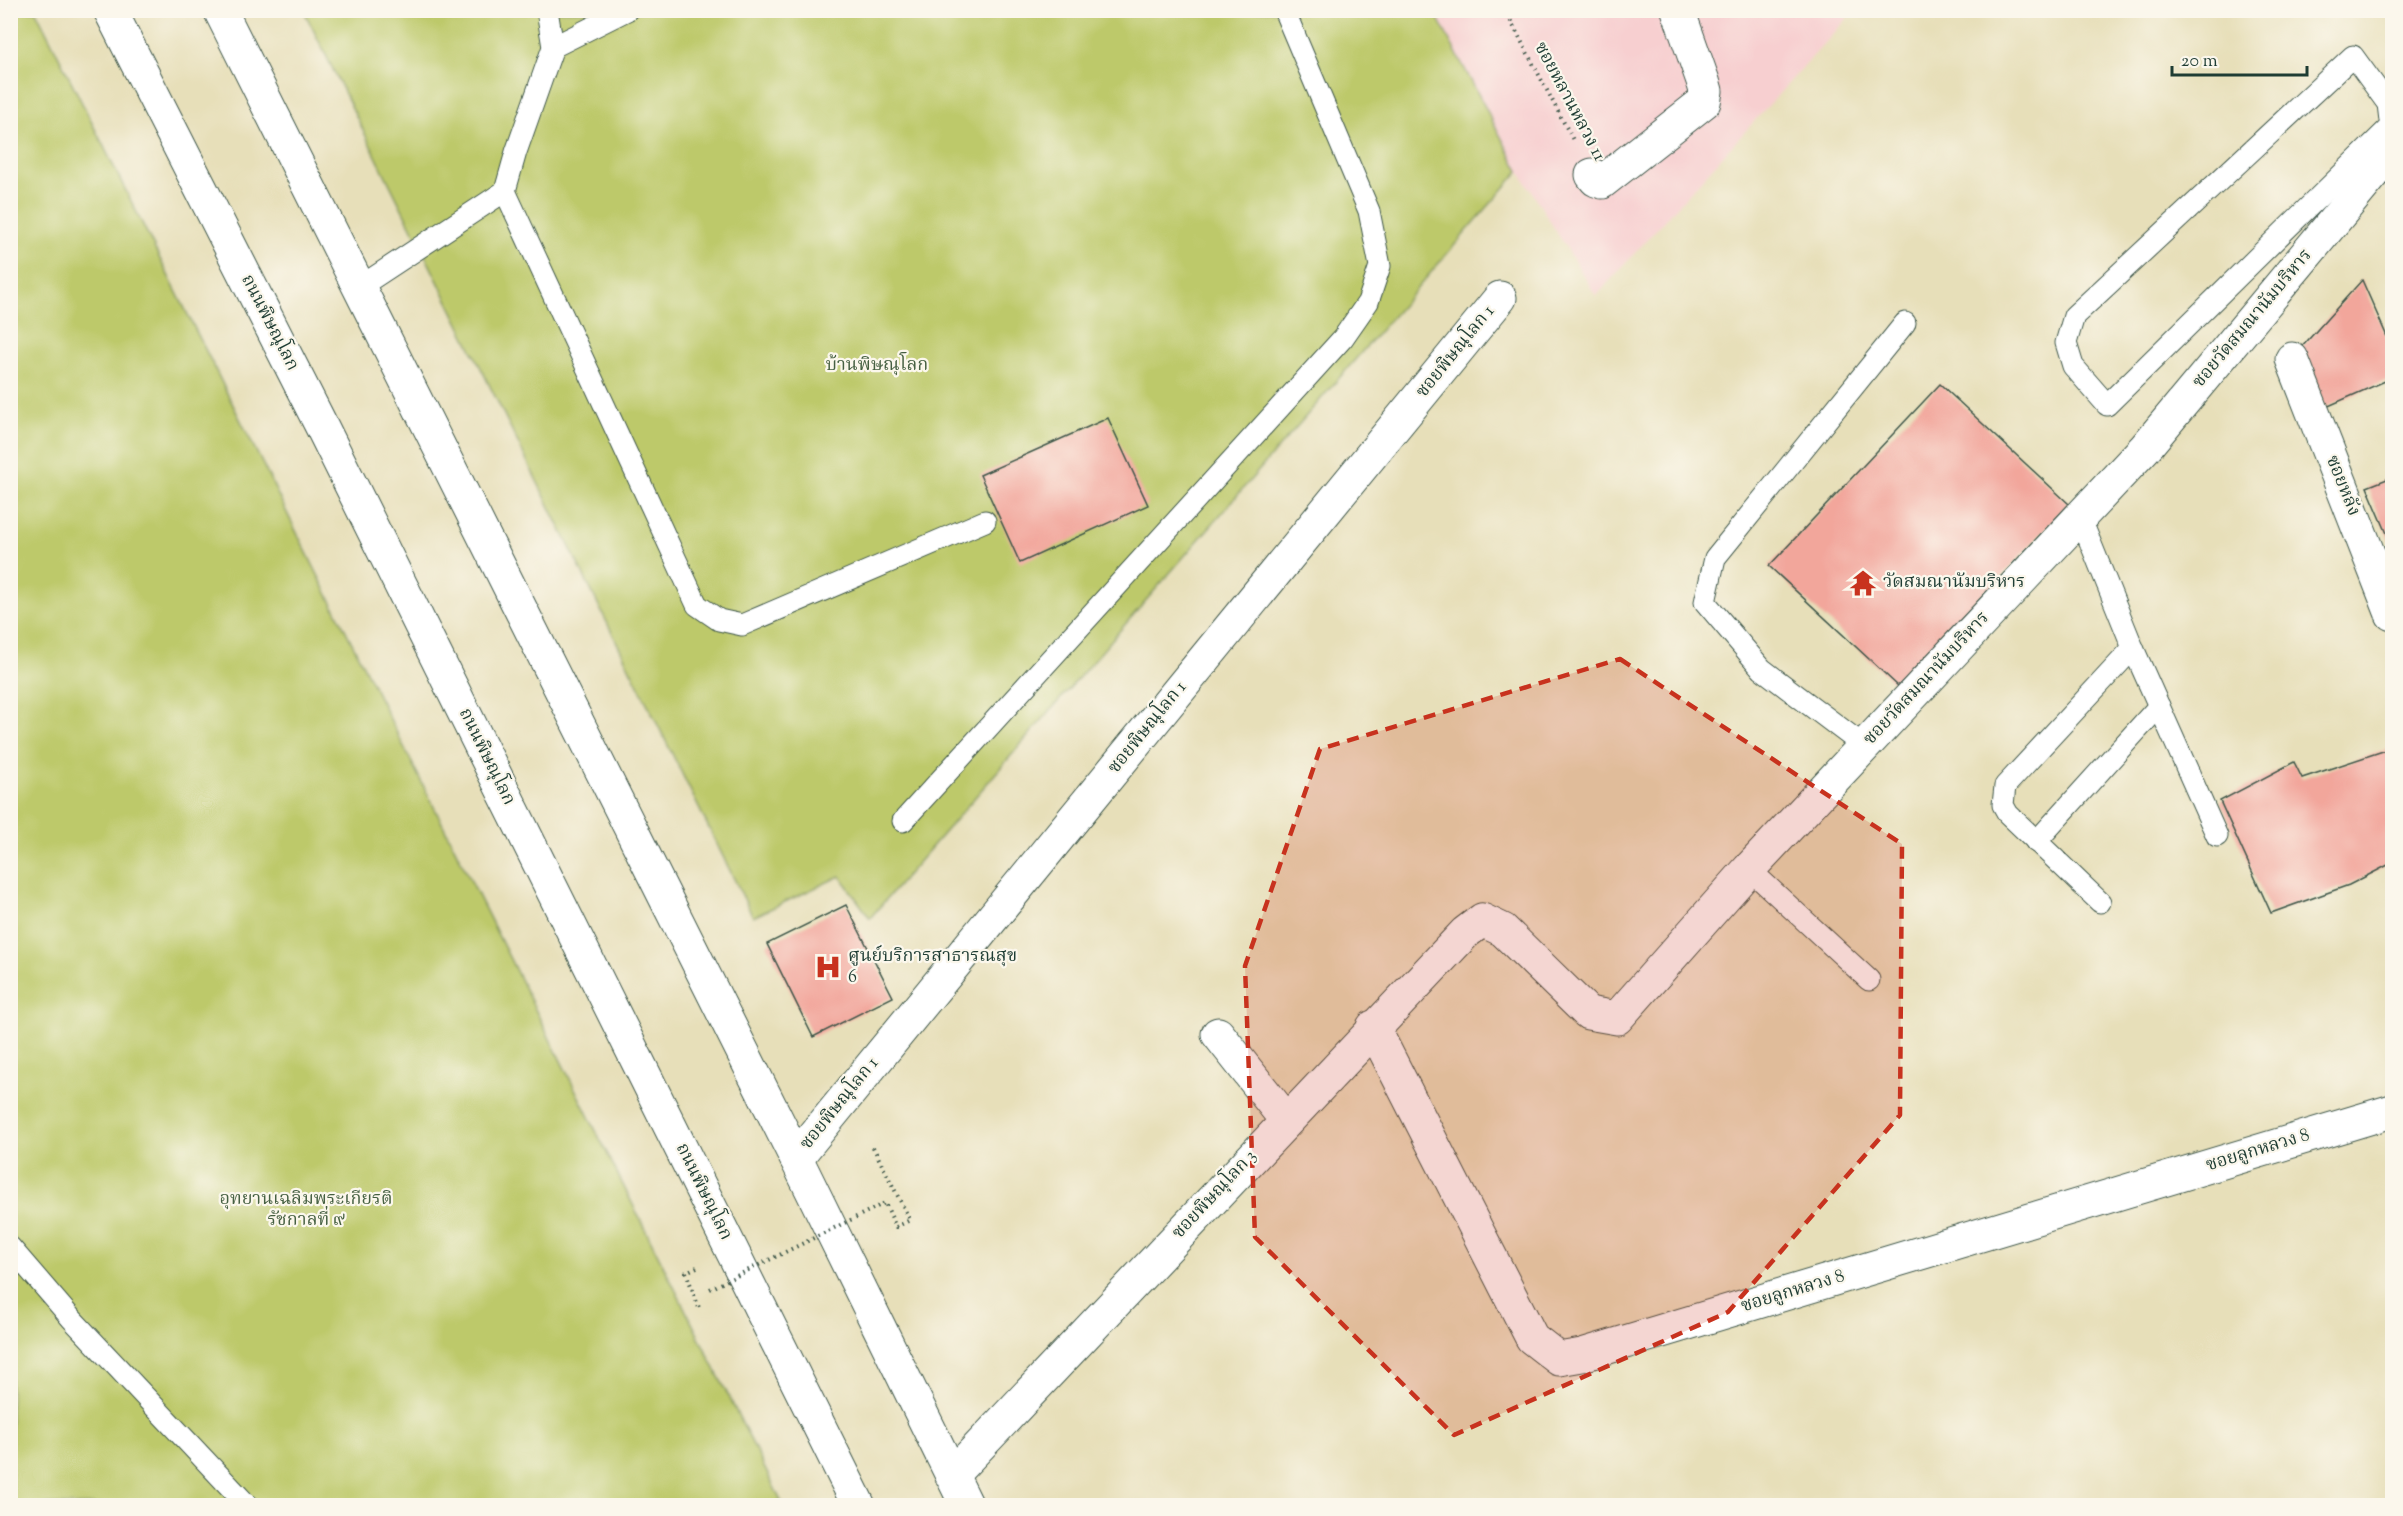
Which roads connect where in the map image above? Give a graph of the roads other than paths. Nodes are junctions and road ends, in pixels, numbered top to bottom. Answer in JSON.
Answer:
{"nodes":[{"id":1,"x":110,"y":10,"type":"edge"},
{"id":2,"x":220,"y":10,"type":"edge"},
{"id":3,"x":547,"y":10,"type":"edge"},
{"id":4,"x":627,"y":10,"type":"edge"},
{"id":5,"x":1284,"y":10,"type":"edge"},
{"id":6,"x":1678,"y":10,"type":"edge"},
{"id":7,"x":553,"y":47,"type":"junction"},
{"id":8,"x":2391,"y":145,"type":"edge"},
{"id":9,"x":1592,"y":175,"type":"road end"},
{"id":10,"x":505,"y":191,"type":"junction"},
{"id":11,"x":358,"y":288,"type":"junction"},
{"id":12,"x":1500,"y":298,"type":"dead end"},
{"id":13,"x":1905,"y":323,"type":"dead end"},
{"id":14,"x":2292,"y":359,"type":"dead end"},
{"id":15,"x":2080,"y":517,"type":"junction"},
{"id":16,"x":985,"y":521,"type":"dead end"},
{"id":17,"x":2392,"y":614,"type":"edge"},
{"id":18,"x":2133,"y":648,"type":"junction"},
{"id":19,"x":2159,"y":706,"type":"junction"},
{"id":20,"x":1864,"y":746,"type":"junction"},
{"id":21,"x":903,"y":821,"type":"dead end"},
{"id":22,"x":2217,"y":836,"type":"dead end"},
{"id":23,"x":2036,"y":842,"type":"junction"},
{"id":24,"x":1749,"y":869,"type":"junction"},
{"id":25,"x":2100,"y":902,"type":"dead end"},
{"id":26,"x":1482,"y":920,"type":"joint"},
{"id":27,"x":1869,"y":980,"type":"dead end"},
{"id":28,"x":1373,"y":1028,"type":"junction"},
{"id":29,"x":1218,"y":1034,"type":"dead end"},
{"id":30,"x":2392,"y":1111,"type":"edge"},
{"id":31,"x":1286,"y":1120,"type":"junction"},
{"id":32,"x":796,"y":1158,"type":"junction"},
{"id":33,"x":10,"y":1247,"type":"edge"},
{"id":34,"x":952,"y":1475,"type":"junction"},
{"id":35,"x":248,"y":1506,"type":"edge"},
{"id":36,"x":859,"y":1506,"type":"edge"},
{"id":37,"x":967,"y":1506,"type":"edge"}],
"edges":[{"from":1,"to":36,"type":"street","name":"ถนนพิษณุโลก"},
{"from":2,"to":11,"type":"street"},
{"from":3,"to":7,"type":"lane"},
{"from":4,"to":7,"type":"lane"},
{"from":5,"to":21,"type":"lane"},
{"from":6,"to":9,"type":"street"},
{"from":7,"to":10,"type":"lane"},
{"from":8,"to":8,"type":"lane"},
{"from":8,"to":15,"type":"street","name":"ซอยวัดสมณานัมบริหาร"},
{"from":10,"to":11,"type":"lane"},
{"from":10,"to":16,"type":"lane"},
{"from":11,"to":32,"type":"street"},
{"from":12,"to":32,"type":"street","name":"ซอยพิษณุโลก 1"},
{"from":13,"to":20,"type":"lane"},
{"from":14,"to":17,"type":"street","name":"ซอยหลัง"},
{"from":15,"to":18,"type":"lane"},
{"from":15,"to":20,"type":"street","name":"ซอยวัดสมณานัมบริหาร"},
{"from":18,"to":19,"type":"lane"},
{"from":18,"to":23,"type":"lane"},
{"from":19,"to":22,"type":"lane"},
{"from":19,"to":23,"type":"lane"},
{"from":20,"to":24,"type":"street","name":"ซอยวัดสมณานัมบริหาร"},
{"from":23,"to":25,"type":"lane"},
{"from":24,"to":26,"type":"street","name":"ซอยวัดสมณานัมบริหาร"},
{"from":24,"to":27,"type":"lane"},
{"from":26,"to":28,"type":"street","name":"ซอยพิษณุโลก 3"},
{"from":28,"to":30,"type":"street","name":"ซอยลูกหลวง 8"},
{"from":28,"to":31,"type":"street","name":"ซอยพิษณุโลก 3"},
{"from":29,"to":31,"type":"street"},
{"from":31,"to":34,"type":"street","name":"ซอยพิษณุโลก 3"},
{"from":32,"to":34,"type":"street"},
{"from":33,"to":35,"type":"lane"},
{"from":34,"to":37,"type":"street"}]}
